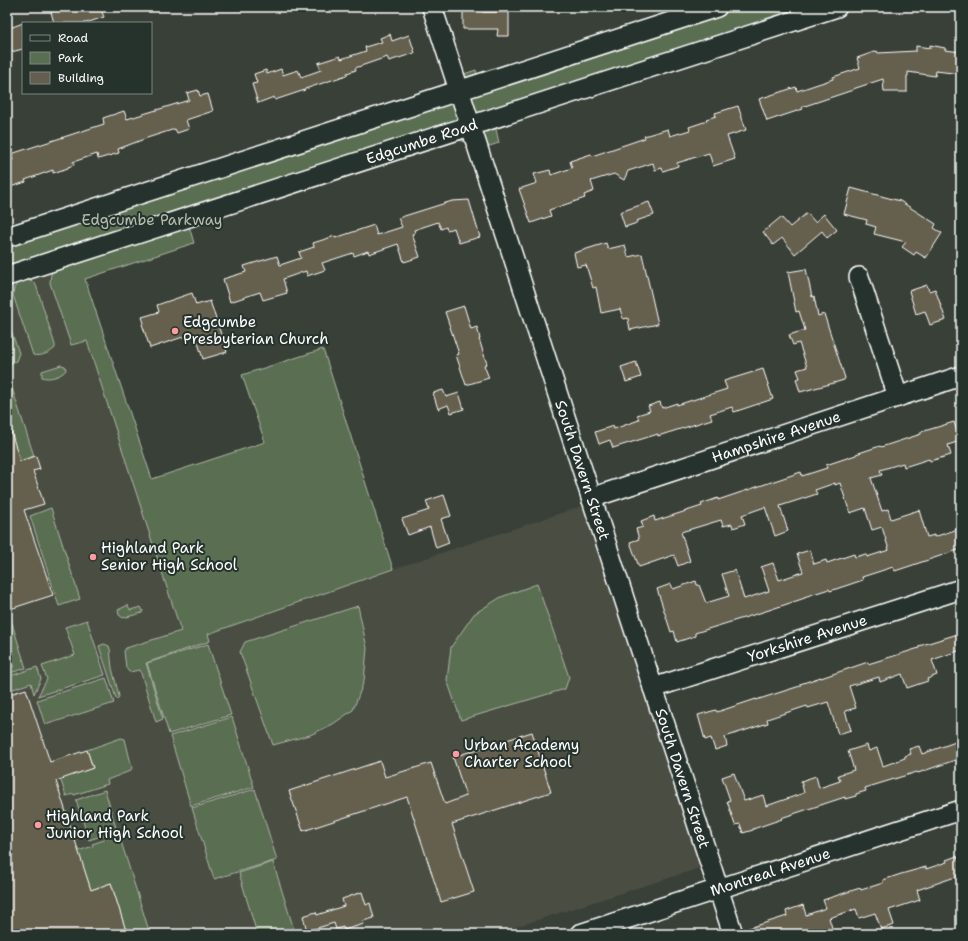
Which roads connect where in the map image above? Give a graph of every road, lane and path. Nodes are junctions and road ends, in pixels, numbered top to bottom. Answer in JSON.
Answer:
{"nodes":[{"id":1,"x":432,"y":7,"type":"edge"},
{"id":2,"x":717,"y":7,"type":"edge"},
{"id":3,"x":837,"y":7,"type":"edge"},
{"id":4,"x":459,"y":90,"type":"junction"},
{"id":5,"x":470,"y":125,"type":"junction"},
{"id":6,"x":7,"y":237,"type":"edge"},
{"id":7,"x":7,"y":276,"type":"edge"},
{"id":8,"x":859,"y":277,"type":"dead end"},
{"id":9,"x":961,"y":376,"type":"edge"},
{"id":10,"x":898,"y":397,"type":"junction"},
{"id":11,"x":591,"y":498,"type":"junction"},
{"id":12,"x":961,"y":589,"type":"edge"},
{"id":13,"x":653,"y":688,"type":"junction"},
{"id":14,"x":961,"y":810,"type":"edge"},
{"id":15,"x":718,"y":890,"type":"junction"},
{"id":16,"x":580,"y":934,"type":"edge"},
{"id":17,"x":732,"y":934,"type":"edge"}],
"edges":[{"from":1,"to":4,"type":"street","name":"South Davern Street"},
{"from":2,"to":4,"type":"street"},
{"from":3,"to":5,"type":"street","name":"Edgcumbe Road"},
{"from":4,"to":5,"type":"street","name":"South Davern Street"},
{"from":4,"to":6,"type":"street"},
{"from":5,"to":7,"type":"street","name":"Edgcumbe Road"},
{"from":5,"to":11,"type":"street","name":"South Davern Street"},
{"from":8,"to":10,"type":"street"},
{"from":9,"to":10,"type":"street","name":"Hampshire Avenue"},
{"from":10,"to":11,"type":"street","name":"Hampshire Avenue"},
{"from":11,"to":13,"type":"street","name":"South Davern Street"},
{"from":12,"to":13,"type":"street","name":"Yorkshire Avenue"},
{"from":13,"to":15,"type":"street","name":"South Davern Street"},
{"from":14,"to":15,"type":"street","name":"Montreal Avenue"},
{"from":15,"to":16,"type":"street","name":"Montreal Avenue"},
{"from":15,"to":17,"type":"street","name":"South Davern Street"}]}
